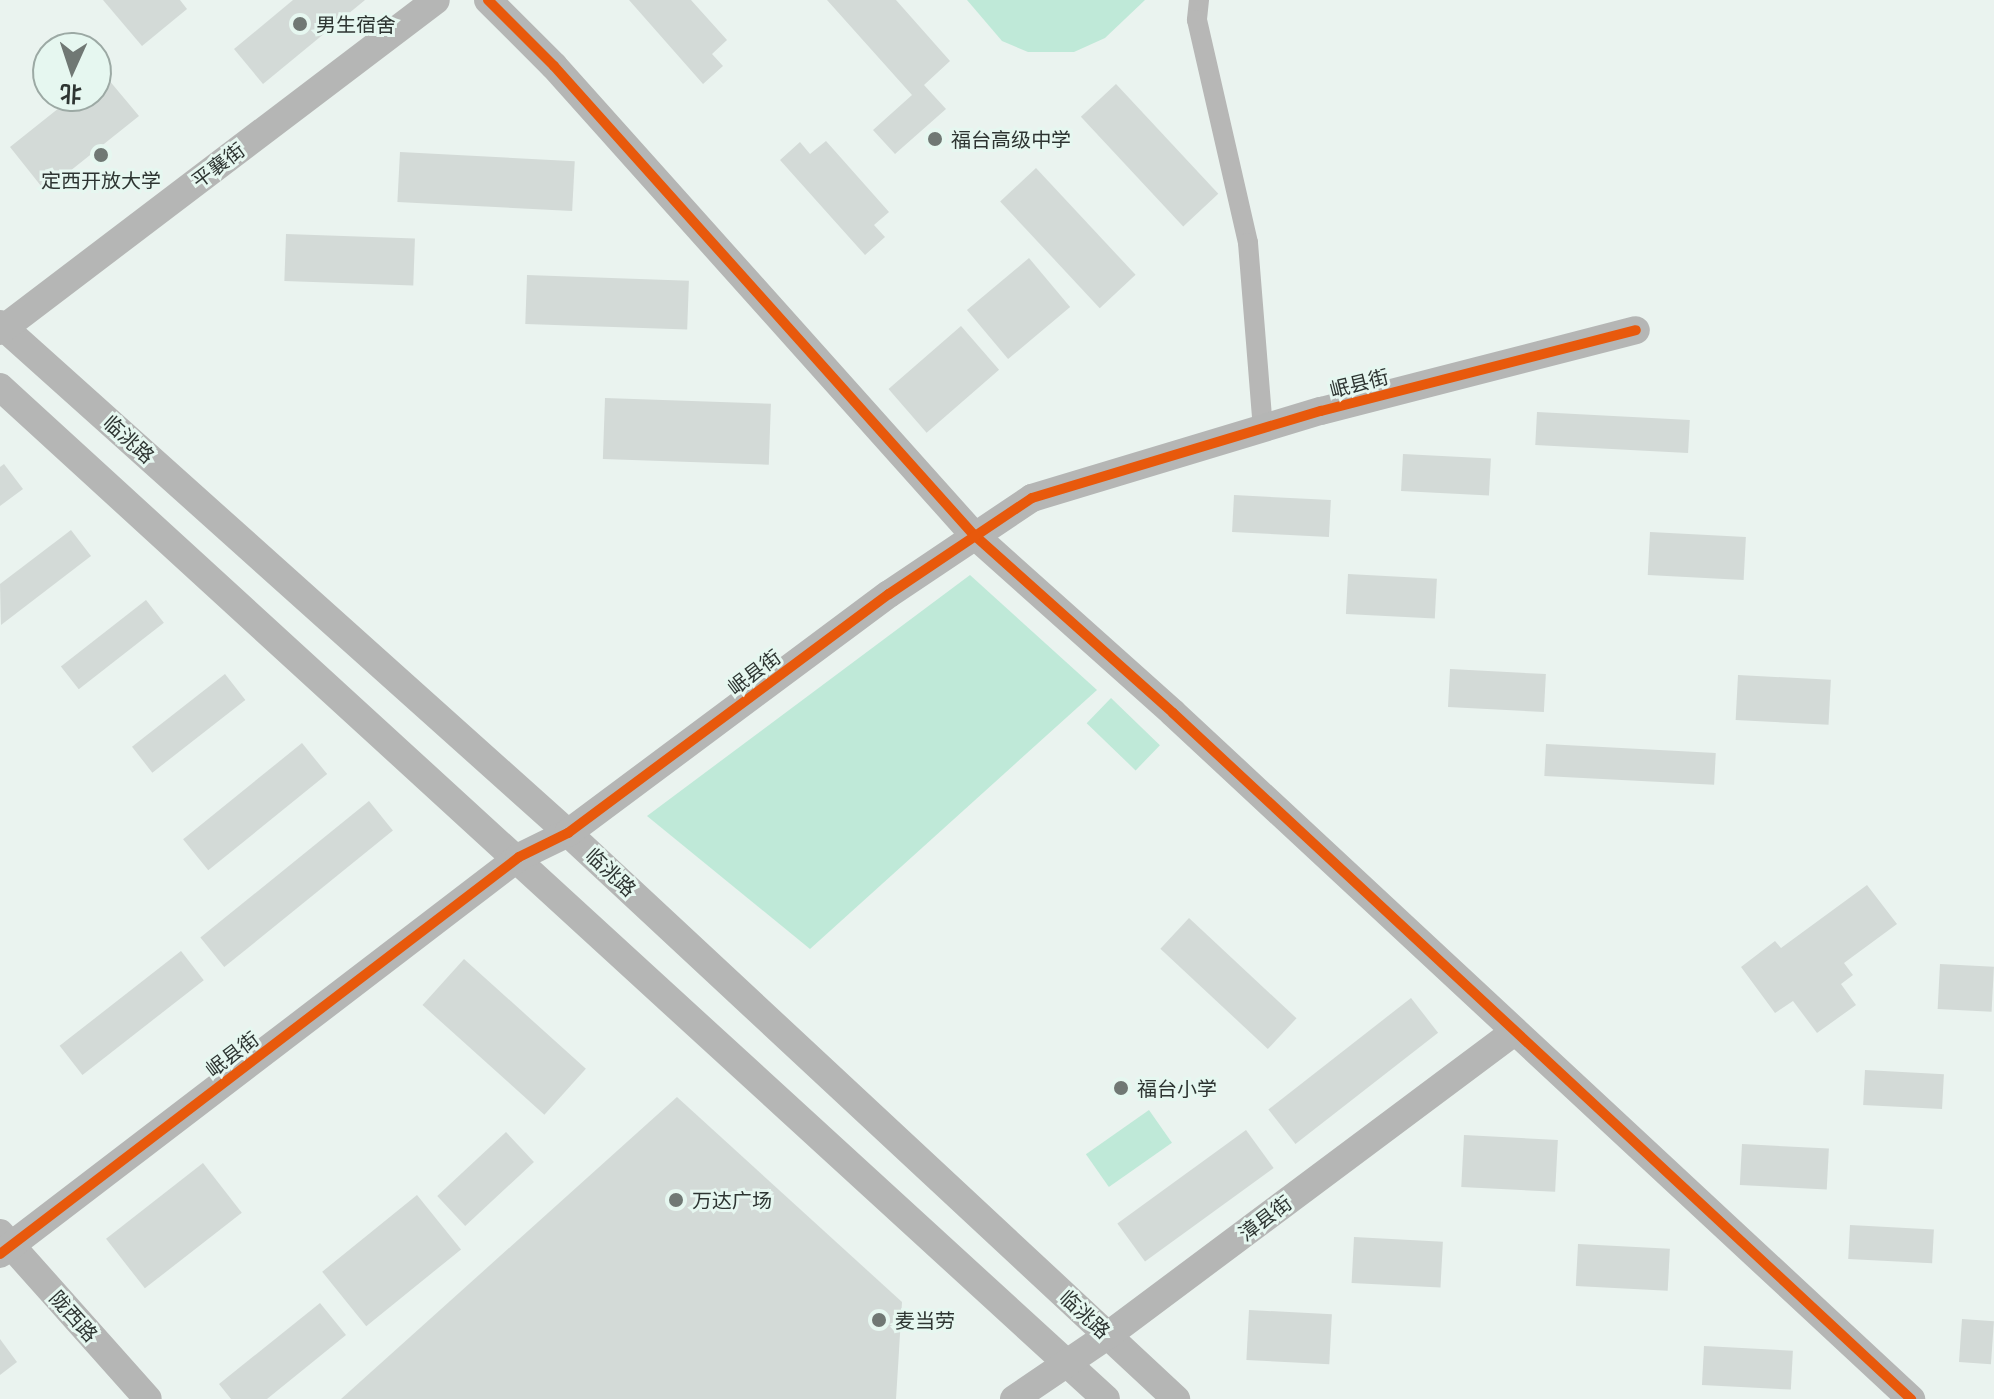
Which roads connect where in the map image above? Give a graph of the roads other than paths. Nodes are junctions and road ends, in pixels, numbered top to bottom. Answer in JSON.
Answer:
{"nodes":[{"id":1,"x":436,"y":0,"type":"edge"},
{"id":2,"x":488,"y":0,"type":"edge"},
{"id":3,"x":1199,"y":0,"type":"edge"},
{"id":4,"x":1,"y":328,"type":"edge"},
{"id":5,"x":1636,"y":330,"type":"dead end"},
{"id":6,"x":0,"y":387,"type":"edge"},
{"id":7,"x":1263,"y":428,"type":"junction"},
{"id":8,"x":973,"y":534,"type":"junction"},
{"id":9,"x":568,"y":833,"type":"junction"},
{"id":10,"x":519,"y":857,"type":"junction"},
{"id":11,"x":1514,"y":1032,"type":"junction"},
{"id":12,"x":4,"y":1244,"type":"edge"},
{"id":13,"x":1107,"y":1336,"type":"junction"},
{"id":14,"x":1064,"y":1361,"type":"junction"},
{"id":15,"x":148,"y":1399,"type":"edge"},
{"id":16,"x":1014,"y":1399,"type":"edge"},
{"id":17,"x":1106,"y":1399,"type":"edge"},
{"id":18,"x":1176,"y":1399,"type":"edge"},
{"id":19,"x":1911,"y":1399,"type":"edge"}],
"edges":[{"from":1,"to":4,"type":"street","name":"平襄街"},
{"from":2,"to":8,"type":"street"},
{"from":3,"to":7,"type":"street"},
{"from":4,"to":9,"type":"street","name":"临洮路"},
{"from":5,"to":7,"type":"street","name":"岷县街"},
{"from":6,"to":10,"type":"street"},
{"from":7,"to":8,"type":"street","name":"岷县街"},
{"from":8,"to":9,"type":"street","name":"岷县街"},
{"from":8,"to":11,"type":"street"},
{"from":9,"to":10,"type":"street","name":"岷县街"},
{"from":9,"to":13,"type":"street","name":"临洮路"},
{"from":10,"to":12,"type":"street","name":"岷县街"},
{"from":10,"to":14,"type":"street"},
{"from":11,"to":13,"type":"street","name":"漳县街"},
{"from":11,"to":19,"type":"street"},
{"from":12,"to":15,"type":"street","name":"陇西路"},
{"from":13,"to":14,"type":"street","name":"漳县街"},
{"from":13,"to":18,"type":"street","name":"临洮路"},
{"from":14,"to":16,"type":"street","name":"漳县街"},
{"from":14,"to":17,"type":"street"}]}
